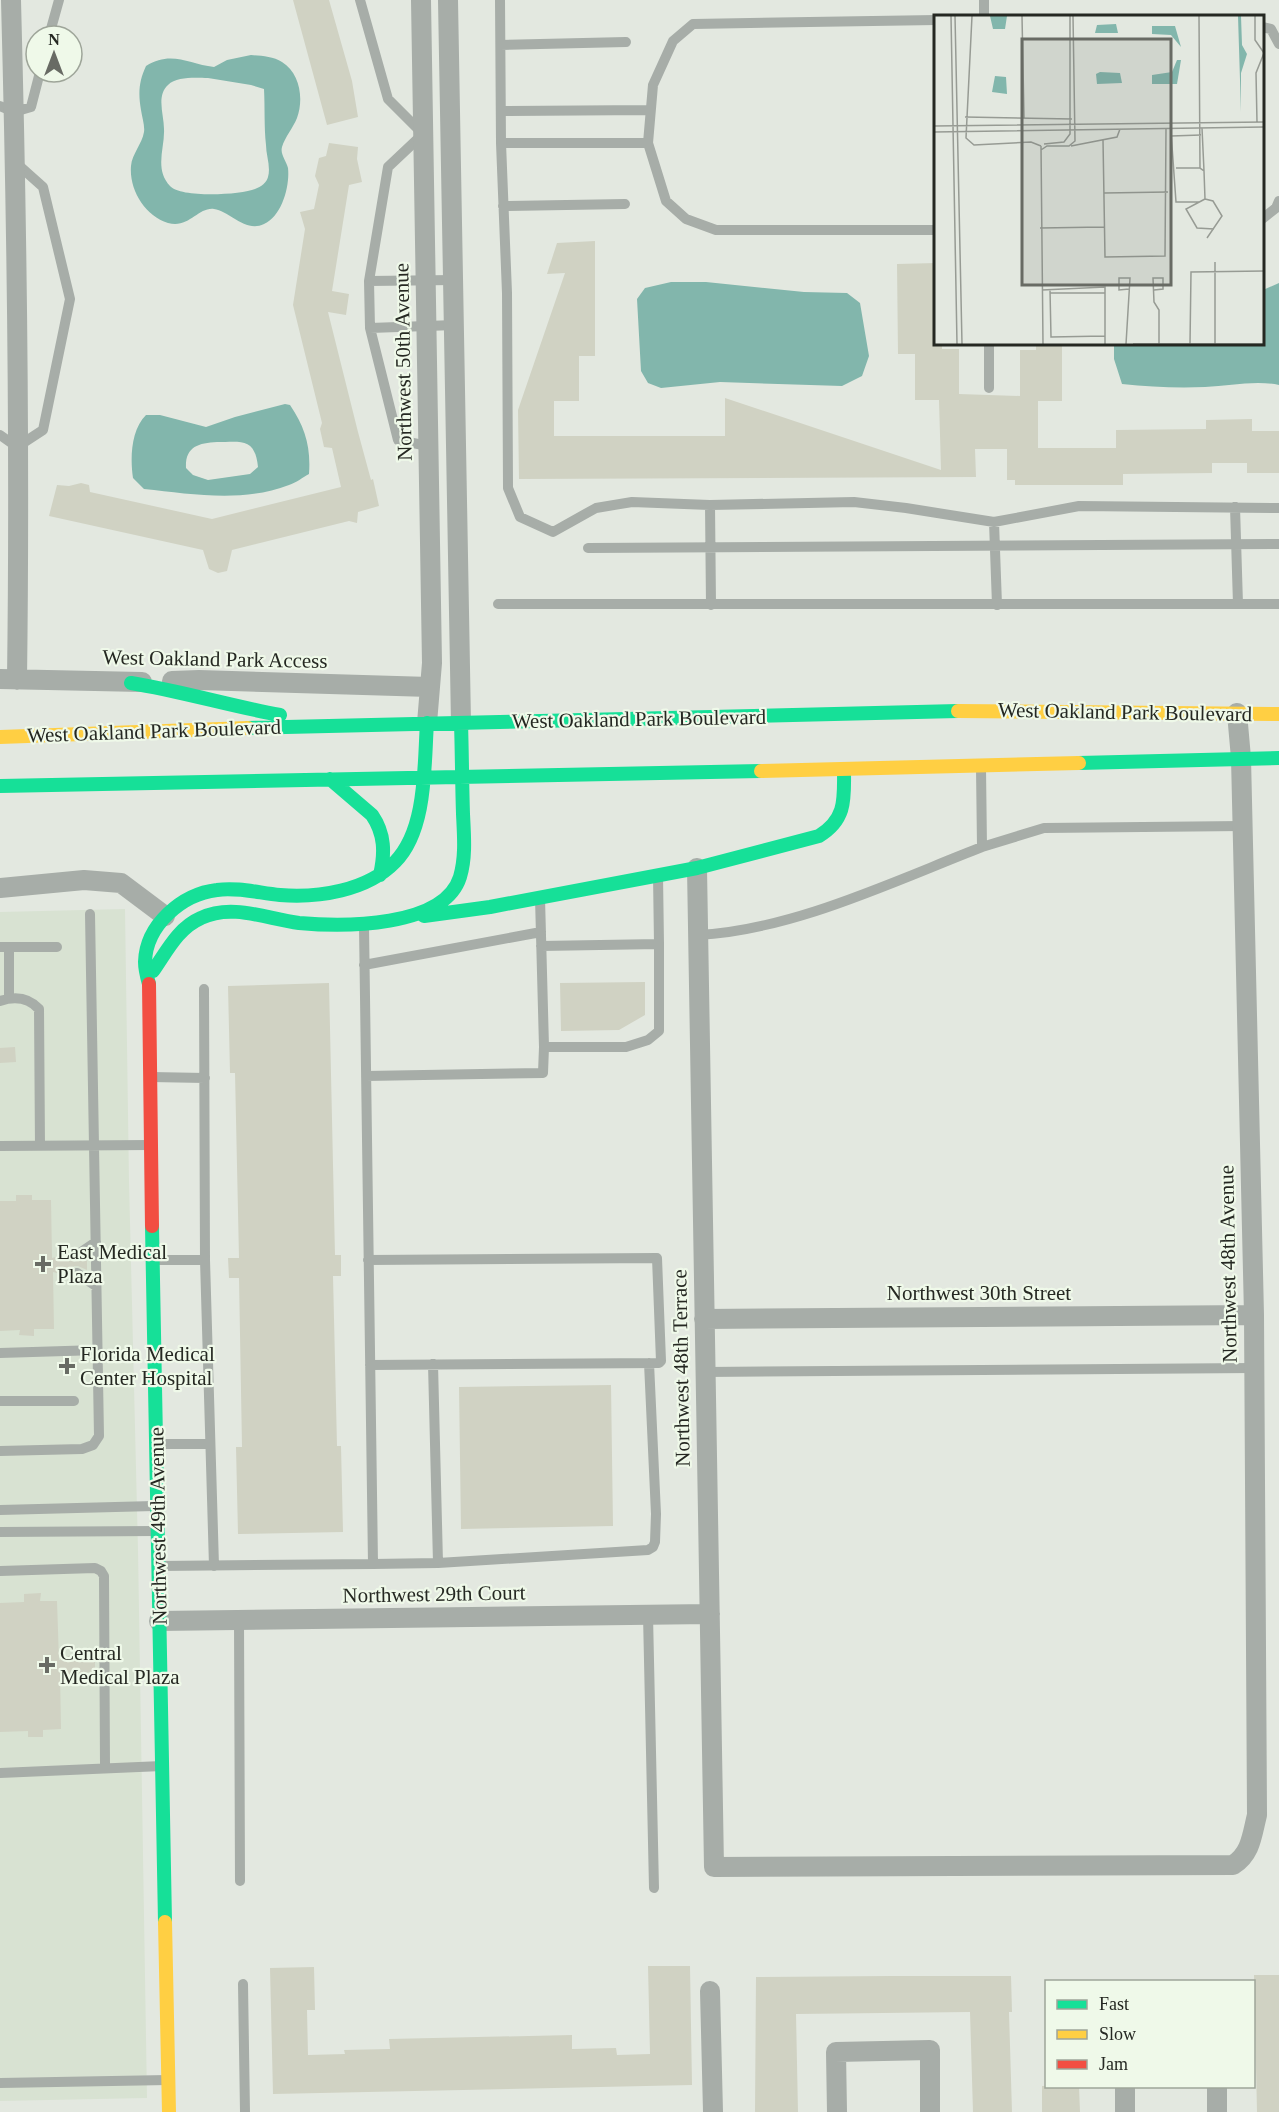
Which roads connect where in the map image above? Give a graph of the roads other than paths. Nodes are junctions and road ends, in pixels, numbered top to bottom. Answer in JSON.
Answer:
{"nodes":[{"id":1,"x":11,"y":0,"type":"edge"},
{"id":2,"x":59,"y":0,"type":"edge"},
{"id":3,"x":360,"y":0,"type":"edge"},
{"id":4,"x":421,"y":0,"type":"edge"},
{"id":5,"x":448,"y":0,"type":"edge"},
{"id":6,"x":500,"y":0,"type":"edge"},
{"id":7,"x":934,"y":20,"type":"edge"},
{"id":8,"x":52,"y":24,"type":"edge"},
{"id":9,"x":1264,"y":27,"type":"edge"},
{"id":10,"x":626,"y":42,"type":"dead end"},
{"id":11,"x":1279,"y":44,"type":"edge"},
{"id":12,"x":501,"y":45,"type":"junction"},
{"id":13,"x":37,"y":84,"type":"edge"},
{"id":14,"x":7,"y":109,"type":"edge"},
{"id":15,"x":650,"y":110,"type":"junction"},
{"id":16,"x":501,"y":111,"type":"junction"},
{"id":17,"x":452,"y":134,"type":"junction"},
{"id":18,"x":423,"y":135,"type":"junction"},
{"id":19,"x":501,"y":143,"type":"junction"},
{"id":20,"x":648,"y":143,"type":"junction"},
{"id":21,"x":10,"y":152,"type":"edge"},
{"id":22,"x":1279,"y":201,"type":"edge"},
{"id":23,"x":625,"y":204,"type":"dead end"},
{"id":24,"x":503,"y":206,"type":"junction"},
{"id":25,"x":1264,"y":218,"type":"edge"},
{"id":26,"x":934,"y":230,"type":"edge"},
{"id":27,"x":454,"y":280,"type":"junction"},
{"id":28,"x":369,"y":281,"type":"junction"},
{"id":29,"x":425,"y":282,"type":"junction"},
{"id":30,"x":454,"y":301,"type":"junction"},
{"id":31,"x":426,"y":302,"type":"junction"},
{"id":32,"x":455,"y":325,"type":"junction"},
{"id":33,"x":426,"y":327,"type":"junction"},
{"id":34,"x":370,"y":328,"type":"junction"},
{"id":35,"x":989,"y":345,"type":"edge"},
{"id":36,"x":989,"y":388,"type":"dead end"},
{"id":37,"x":0,"y":435,"type":"edge"},
{"id":38,"x":428,"y":446,"type":"junction"},
{"id":39,"x":17,"y":447,"type":"junction"},
{"id":40,"x":710,"y":505,"type":"junction"},
{"id":41,"x":1235,"y":507,"type":"junction"},
{"id":42,"x":1279,"y":507,"type":"edge"},
{"id":43,"x":994,"y":522,"type":"junction"},
{"id":44,"x":1279,"y":543,"type":"edge"},
{"id":45,"x":1237,"y":544,"type":"junction"},
{"id":46,"x":995,"y":545,"type":"junction"},
{"id":47,"x":710,"y":547,"type":"junction"},
{"id":48,"x":588,"y":548,"type":"dead end"},
{"id":49,"x":498,"y":604,"type":"dead end"},
{"id":50,"x":1238,"y":604,"type":"junction"},
{"id":51,"x":1279,"y":604,"type":"edge"},
{"id":52,"x":711,"y":605,"type":"junction"},
{"id":53,"x":997,"y":605,"type":"junction"},
{"id":54,"x":9,"y":680,"type":"edge"},
{"id":55,"x":131,"y":683,"type":"junction"},
{"id":56,"x":430,"y":687,"type":"junction"},
{"id":57,"x":1237,"y":713,"type":"junction"},
{"id":58,"x":1279,"y":714,"type":"edge"},
{"id":59,"x":427,"y":723,"type":"junction"},
{"id":60,"x":461,"y":723,"type":"junction"},
{"id":61,"x":340,"y":725,"type":"junction"},
{"id":62,"x":0,"y":737,"type":"edge"},
{"id":63,"x":1241,"y":758,"type":"junction"},
{"id":64,"x":1279,"y":758,"type":"edge"},
{"id":65,"x":981,"y":765,"type":"junction"},
{"id":66,"x":844,"y":769,"type":"junction"},
{"id":67,"x":463,"y":776,"type":"junction"},
{"id":68,"x":422,"y":777,"type":"junction"},
{"id":69,"x":330,"y":779,"type":"junction"},
{"id":70,"x":0,"y":786,"type":"edge"},
{"id":71,"x":1242,"y":826,"type":"junction"},
{"id":72,"x":982,"y":847,"type":"junction"},
{"id":73,"x":697,"y":868,"type":"junction"},
{"id":74,"x":380,"y":875,"type":"junction"},
{"id":75,"x":658,"y":875,"type":"junction"},
{"id":76,"x":0,"y":888,"type":"edge"},
{"id":77,"x":540,"y":898,"type":"junction"},
{"id":78,"x":90,"y":914,"type":"dead end"},
{"id":79,"x":165,"y":916,"type":"junction"},
{"id":80,"x":404,"y":919,"type":"junction"},
{"id":81,"x":364,"y":922,"type":"junction"},
{"id":82,"x":541,"y":932,"type":"junction"},
{"id":83,"x":698,"y":935,"type":"junction"},
{"id":84,"x":659,"y":944,"type":"junction"},
{"id":85,"x":542,"y":946,"type":"junction"},
{"id":86,"x":5,"y":947,"type":"edge"},
{"id":87,"x":57,"y":947,"type":"dead end"},
{"id":88,"x":364,"y":965,"type":"junction"},
{"id":89,"x":148,"y":977,"type":"junction"},
{"id":90,"x":204,"y":989,"type":"dead end"},
{"id":91,"x":4,"y":999,"type":"edge"},
{"id":92,"x":544,"y":1047,"type":"junction"},
{"id":93,"x":366,"y":1076,"type":"junction"},
{"id":94,"x":151,"y":1077,"type":"junction"},
{"id":95,"x":204,"y":1078,"type":"junction"},
{"id":96,"x":152,"y":1145,"type":"junction"},
{"id":97,"x":0,"y":1146,"type":"edge"},
{"id":98,"x":40,"y":1146,"type":"junction"},
{"id":99,"x":94,"y":1146,"type":"junction"},
{"id":100,"x":96,"y":1242,"type":"junction"},
{"id":101,"x":77,"y":1255,"type":"dead end"},
{"id":102,"x":152,"y":1260,"type":"junction"},
{"id":103,"x":205,"y":1260,"type":"junction"},
{"id":104,"x":368,"y":1260,"type":"junction"},
{"id":105,"x":77,"y":1274,"type":"dead end"},
{"id":106,"x":96,"y":1286,"type":"junction"},
{"id":107,"x":1254,"y":1315,"type":"junction"},
{"id":108,"x":704,"y":1319,"type":"junction"},
{"id":109,"x":98,"y":1350,"type":"junction"},
{"id":110,"x":0,"y":1353,"type":"edge"},
{"id":111,"x":649,"y":1363,"type":"junction"},
{"id":112,"x":433,"y":1364,"type":"junction"},
{"id":113,"x":370,"y":1365,"type":"junction"},
{"id":114,"x":1254,"y":1368,"type":"junction"},
{"id":115,"x":705,"y":1372,"type":"junction"},
{"id":116,"x":0,"y":1401,"type":"edge"},
{"id":117,"x":74,"y":1401,"type":"dead end"},
{"id":118,"x":156,"y":1444,"type":"junction"},
{"id":119,"x":209,"y":1444,"type":"junction"},
{"id":120,"x":0,"y":1451,"type":"edge"},
{"id":121,"x":158,"y":1506,"type":"junction"},
{"id":122,"x":0,"y":1510,"type":"edge"},
{"id":123,"x":159,"y":1531,"type":"junction"},
{"id":124,"x":0,"y":1532,"type":"edge"},
{"id":125,"x":438,"y":1563,"type":"junction"},
{"id":126,"x":373,"y":1564,"type":"junction"},
{"id":127,"x":159,"y":1566,"type":"junction"},
{"id":128,"x":214,"y":1566,"type":"junction"},
{"id":129,"x":0,"y":1571,"type":"edge"},
{"id":130,"x":710,"y":1614,"type":"junction"},
{"id":131,"x":648,"y":1615,"type":"junction"},
{"id":132,"x":239,"y":1620,"type":"junction"},
{"id":133,"x":159,"y":1621,"type":"junction"},
{"id":134,"x":162,"y":1766,"type":"junction"},
{"id":135,"x":105,"y":1767,"type":"junction"},
{"id":136,"x":0,"y":1773,"type":"edge"},
{"id":137,"x":714,"y":1867,"type":"joint"},
{"id":138,"x":240,"y":1881,"type":"dead end"},
{"id":139,"x":654,"y":1888,"type":"dead end"},
{"id":140,"x":243,"y":1984,"type":"dead end"},
{"id":141,"x":710,"y":1991,"type":"dead end"},
{"id":142,"x":168,"y":2080,"type":"junction"},
{"id":143,"x":0,"y":2083,"type":"edge"},
{"id":144,"x":1125,"y":2088,"type":"edge"},
{"id":145,"x":1217,"y":2088,"type":"edge"},
{"id":146,"x":169,"y":2112,"type":"edge"},
{"id":147,"x":245,"y":2112,"type":"edge"},
{"id":148,"x":713,"y":2112,"type":"edge"},
{"id":149,"x":837,"y":2112,"type":"edge"},
{"id":150,"x":930,"y":2112,"type":"edge"},
{"id":151,"x":1125,"y":2112,"type":"edge"},
{"id":152,"x":1217,"y":2112,"type":"edge"}],
"edges":[{"from":1,"to":14,"type":"street"},
{"from":2,"to":8,"type":"lane"},
{"from":3,"to":18,"type":"lane"},
{"from":4,"to":18,"type":"street","name":"Northwest 50th Avenue"},
{"from":5,"to":17,"type":"street"},
{"from":6,"to":12,"type":"lane"},
{"from":7,"to":15,"type":"lane"},
{"from":9,"to":11,"type":"lane"},
{"from":10,"to":12,"type":"lane"},
{"from":12,"to":16,"type":"lane"},
{"from":13,"to":14,"type":"lane"},
{"from":14,"to":21,"type":"street"},
{"from":15,"to":16,"type":"lane"},
{"from":15,"to":20,"type":"lane"},
{"from":16,"to":19,"type":"lane"},
{"from":17,"to":18,"type":"street"},
{"from":17,"to":27,"type":"street"},
{"from":18,"to":28,"type":"lane"},
{"from":18,"to":29,"type":"street","name":"Northwest 50th Avenue"},
{"from":19,"to":20,"type":"lane"},
{"from":19,"to":24,"type":"lane"},
{"from":20,"to":26,"type":"lane"},
{"from":21,"to":39,"type":"street"},
{"from":21,"to":39,"type":"lane"},
{"from":22,"to":25,"type":"lane"},
{"from":23,"to":24,"type":"lane"},
{"from":24,"to":40,"type":"lane"},
{"from":27,"to":29,"type":"lane"},
{"from":27,"to":30,"type":"street"},
{"from":28,"to":29,"type":"lane"},
{"from":28,"to":34,"type":"lane"},
{"from":29,"to":31,"type":"street","name":"Northwest 50th Avenue"},
{"from":30,"to":31,"type":"street"},
{"from":30,"to":32,"type":"street"},
{"from":31,"to":33,"type":"street","name":"Northwest 50th Avenue"},
{"from":32,"to":33,"type":"lane"},
{"from":32,"to":60,"type":"street"},
{"from":33,"to":34,"type":"lane"},
{"from":33,"to":38,"type":"street","name":"Northwest 50th Avenue"},
{"from":34,"to":38,"type":"lane"},
{"from":35,"to":36,"type":"lane"},
{"from":37,"to":39,"type":"lane"},
{"from":38,"to":56,"type":"street","name":"Northwest 50th Avenue"},
{"from":39,"to":54,"type":"street"},
{"from":40,"to":43,"type":"lane"},
{"from":40,"to":47,"type":"lane"},
{"from":41,"to":42,"type":"lane"},
{"from":41,"to":43,"type":"lane"},
{"from":41,"to":45,"type":"lane"},
{"from":43,"to":46,"type":"lane"},
{"from":44,"to":45,"type":"lane"},
{"from":45,"to":46,"type":"lane"},
{"from":45,"to":50,"type":"lane"},
{"from":46,"to":47,"type":"lane"},
{"from":46,"to":53,"type":"lane"},
{"from":47,"to":48,"type":"lane"},
{"from":47,"to":52,"type":"lane"},
{"from":49,"to":52,"type":"lane"},
{"from":50,"to":51,"type":"lane"},
{"from":50,"to":53,"type":"lane"},
{"from":52,"to":53,"type":"lane"},
{"from":54,"to":55,"type":"street","name":"West Oakland Park Access"},
{"from":55,"to":56,"type":"street","name":"West Oakland Park Access"},
{"from":55,"to":61,"type":"main road"},
{"from":56,"to":59,"type":"street","name":"Northwest 50th Avenue"},
{"from":57,"to":58,"type":"main road","name":"West Oakland Park Boulevard"},
{"from":57,"to":60,"type":"main road","name":"West Oakland Park Boulevard"},
{"from":57,"to":63,"type":"street","name":"Northwest 48th Avenue"},
{"from":59,"to":60,"type":"main road","name":"West Oakland Park Boulevard"},
{"from":59,"to":61,"type":"main road","name":"West Oakland Park Boulevard"},
{"from":59,"to":68,"type":"main road","name":"Northwest 49th Avenue"},
{"from":60,"to":67,"type":"main road"},
{"from":61,"to":62,"type":"main road","name":"West Oakland Park Boulevard"},
{"from":63,"to":64,"type":"main road","name":"West Oakland Park Boulevard"},
{"from":63,"to":65,"type":"main road","name":"West Oakland Park Boulevard"},
{"from":63,"to":71,"type":"street","name":"Northwest 48th Avenue"},
{"from":65,"to":66,"type":"main road","name":"West Oakland Park Boulevard"},
{"from":65,"to":72,"type":"lane"},
{"from":66,"to":67,"type":"main road","name":"West Oakland Park Boulevard"},
{"from":66,"to":73,"type":"main road"},
{"from":67,"to":68,"type":"main road","name":"West Oakland Park Boulevard"},
{"from":67,"to":80,"type":"main road"},
{"from":68,"to":69,"type":"main road","name":"West Oakland Park Boulevard"},
{"from":68,"to":74,"type":"main road","name":"Northwest 49th Avenue"},
{"from":69,"to":70,"type":"main road","name":"West Oakland Park Boulevard"},
{"from":69,"to":74,"type":"main road"},
{"from":71,"to":72,"type":"lane"},
{"from":71,"to":107,"type":"street","name":"Northwest 48th Avenue"},
{"from":72,"to":83,"type":"lane"},
{"from":73,"to":75,"type":"main road"},
{"from":73,"to":83,"type":"street","name":"Northwest 48th Terrace"},
{"from":74,"to":79,"type":"main road","name":"Northwest 49th Avenue"},
{"from":75,"to":77,"type":"main road"},
{"from":75,"to":84,"type":"lane"},
{"from":76,"to":79,"type":"street"},
{"from":77,"to":80,"type":"main road"},
{"from":77,"to":82,"type":"lane"},
{"from":78,"to":99,"type":"lane"},
{"from":79,"to":89,"type":"main road","name":"Northwest 49th Avenue"},
{"from":80,"to":81,"type":"main road"},
{"from":81,"to":88,"type":"lane"},
{"from":81,"to":89,"type":"main road"},
{"from":82,"to":85,"type":"lane"},
{"from":82,"to":88,"type":"lane"},
{"from":83,"to":108,"type":"street","name":"Northwest 48th Terrace"},
{"from":84,"to":85,"type":"lane"},
{"from":84,"to":92,"type":"lane"},
{"from":85,"to":92,"type":"lane"},
{"from":86,"to":87,"type":"lane"},
{"from":86,"to":91,"type":"lane"},
{"from":88,"to":93,"type":"lane"},
{"from":89,"to":94,"type":"main road","name":"Northwest 49th Avenue"},
{"from":90,"to":95,"type":"lane"},
{"from":91,"to":98,"type":"lane"},
{"from":92,"to":93,"type":"lane"},
{"from":93,"to":104,"type":"lane"},
{"from":94,"to":95,"type":"lane"},
{"from":94,"to":96,"type":"main road","name":"Northwest 49th Avenue"},
{"from":95,"to":103,"type":"lane"},
{"from":96,"to":99,"type":"lane"},
{"from":96,"to":102,"type":"main road","name":"Northwest 49th Avenue"},
{"from":97,"to":98,"type":"lane"},
{"from":98,"to":99,"type":"lane"},
{"from":99,"to":100,"type":"lane"},
{"from":100,"to":101,"type":"lane"},
{"from":100,"to":106,"type":"lane"},
{"from":102,"to":103,"type":"lane"},
{"from":102,"to":118,"type":"main road","name":"Northwest 49th Avenue"},
{"from":103,"to":119,"type":"lane"},
{"from":104,"to":111,"type":"lane"},
{"from":104,"to":113,"type":"lane"},
{"from":105,"to":106,"type":"lane"},
{"from":106,"to":109,"type":"lane"},
{"from":107,"to":108,"type":"street","name":"Northwest 30th Street"},
{"from":107,"to":114,"type":"street","name":"Northwest 48th Avenue"},
{"from":108,"to":115,"type":"street","name":"Northwest 48th Terrace"},
{"from":109,"to":110,"type":"lane"},
{"from":109,"to":120,"type":"lane"},
{"from":111,"to":112,"type":"lane"},
{"from":111,"to":125,"type":"lane"},
{"from":112,"to":113,"type":"lane"},
{"from":112,"to":125,"type":"lane"},
{"from":113,"to":126,"type":"lane"},
{"from":114,"to":115,"type":"lane"},
{"from":114,"to":137,"type":"street","name":"Northwest 48th Avenue"},
{"from":115,"to":130,"type":"street","name":"Northwest 48th Terrace"},
{"from":116,"to":117,"type":"lane"},
{"from":118,"to":119,"type":"lane"},
{"from":118,"to":121,"type":"main road","name":"Northwest 49th Avenue"},
{"from":119,"to":128,"type":"lane"},
{"from":121,"to":122,"type":"lane"},
{"from":121,"to":123,"type":"main road","name":"Northwest 49th Avenue"},
{"from":123,"to":124,"type":"lane"},
{"from":123,"to":127,"type":"main road","name":"Northwest 49th Avenue"},
{"from":125,"to":126,"type":"lane"},
{"from":126,"to":128,"type":"lane"},
{"from":127,"to":128,"type":"lane"},
{"from":127,"to":133,"type":"main road","name":"Northwest 49th Avenue"},
{"from":129,"to":135,"type":"lane"},
{"from":130,"to":131,"type":"street","name":"Northwest 29th Court"},
{"from":130,"to":137,"type":"street","name":"Northwest 48th Terrace"},
{"from":131,"to":132,"type":"street","name":"Northwest 29th Court"},
{"from":131,"to":139,"type":"lane"},
{"from":132,"to":133,"type":"street","name":"Northwest 29th Court"},
{"from":132,"to":138,"type":"lane"},
{"from":133,"to":134,"type":"main road","name":"Northwest 49th Avenue"},
{"from":134,"to":135,"type":"lane"},
{"from":134,"to":142,"type":"main road","name":"Northwest 49th Avenue"},
{"from":135,"to":136,"type":"lane"},
{"from":140,"to":147,"type":"lane"},
{"from":141,"to":148,"type":"street"},
{"from":142,"to":143,"type":"lane"},
{"from":142,"to":146,"type":"main road","name":"Northwest 49th Avenue"},
{"from":144,"to":151,"type":"street"},
{"from":145,"to":152,"type":"street"},
{"from":149,"to":150,"type":"street"}]}
